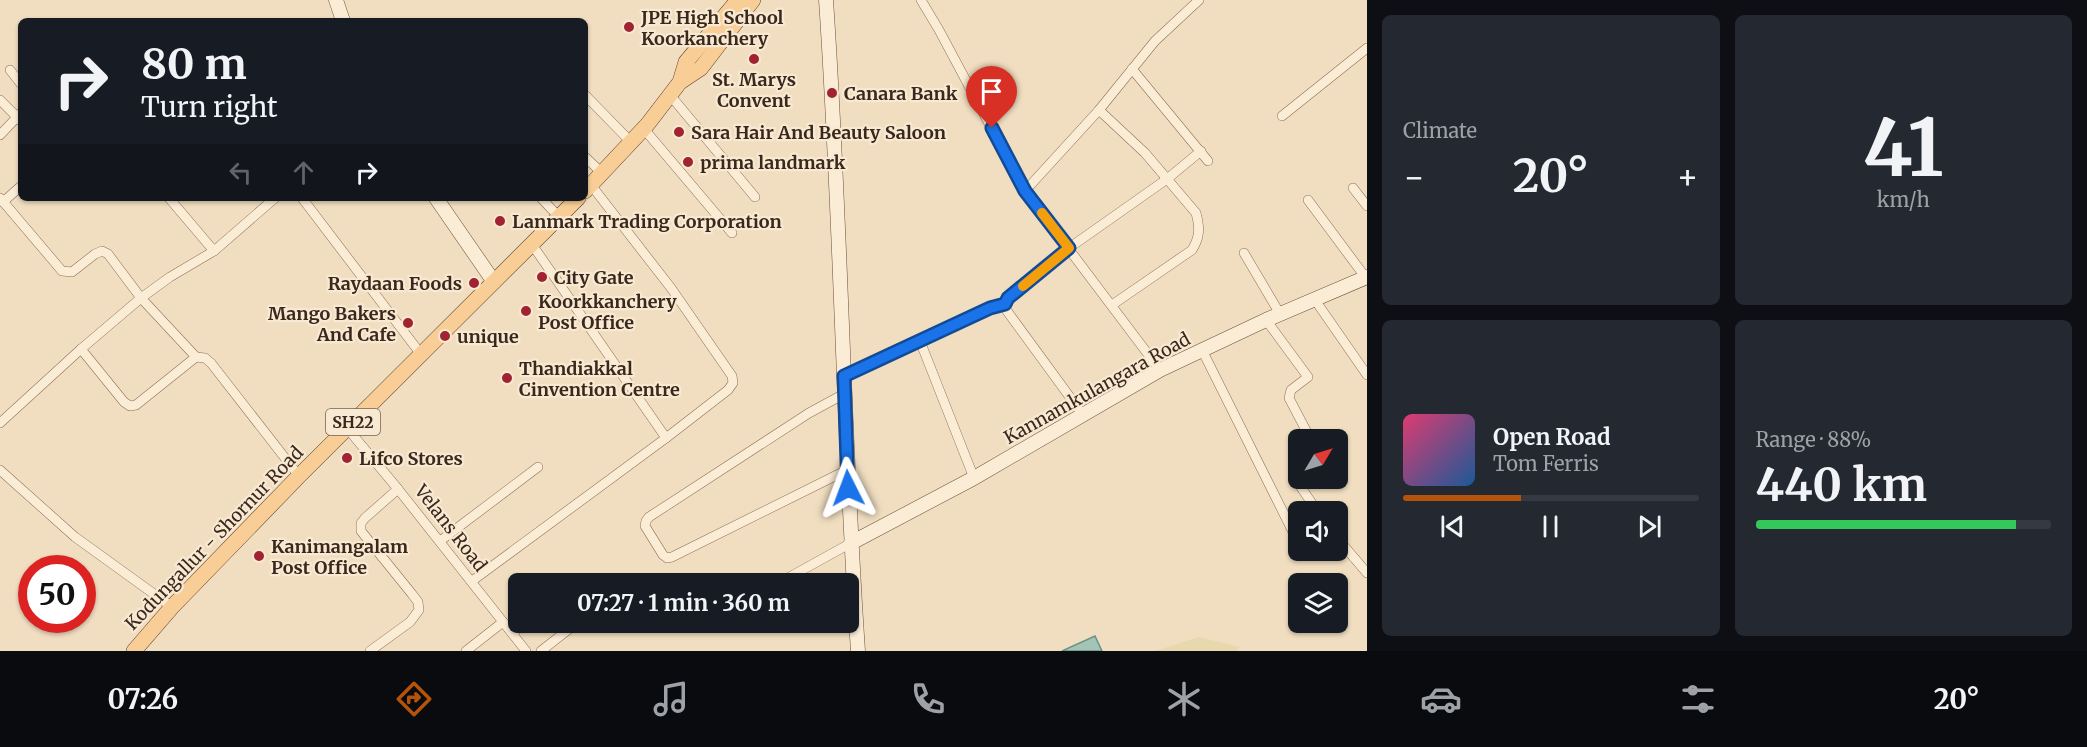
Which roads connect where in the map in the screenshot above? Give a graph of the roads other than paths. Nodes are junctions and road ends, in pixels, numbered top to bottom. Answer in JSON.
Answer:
{"nodes":[{"id":1,"x":336,"y":0,"type":"edge"},
{"id":2,"x":738,"y":0,"type":"edge"},
{"id":3,"x":753,"y":0,"type":"edge"},
{"id":4,"x":826,"y":0,"type":"edge"},
{"id":5,"x":921,"y":0,"type":"edge"},
{"id":6,"x":1199,"y":0,"type":"edge"},
{"id":7,"x":342,"y":18,"type":"edge"},
{"id":8,"x":1367,"y":48,"type":"edge"},
{"id":9,"x":1132,"y":69,"type":"junction"},
{"id":10,"x":10,"y":70,"type":"dead end"},
{"id":11,"x":18,"y":80,"type":"edge"},
{"id":12,"x":680,"y":82,"type":"junction"},
{"id":13,"x":670,"y":95,"type":"junction"},
{"id":14,"x":588,"y":98,"type":"edge"},
{"id":15,"x":0,"y":100,"type":"edge"},
{"id":16,"x":1099,"y":110,"type":"junction"},
{"id":17,"x":18,"y":115,"type":"edge"},
{"id":18,"x":1282,"y":116,"type":"dead end"},
{"id":19,"x":18,"y":119,"type":"edge"},
{"id":20,"x":644,"y":129,"type":"junction"},
{"id":21,"x":0,"y":135,"type":"edge"},
{"id":22,"x":631,"y":142,"type":"junction"},
{"id":23,"x":1201,"y":151,"type":"junction"},
{"id":24,"x":588,"y":160,"type":"edge"},
{"id":25,"x":1208,"y":160,"type":"dead end"},
{"id":26,"x":602,"y":173,"type":"junction"},
{"id":27,"x":1167,"y":179,"type":"junction"},
{"id":28,"x":18,"y":188,"type":"edge"},
{"id":29,"x":588,"y":188,"type":"edge"},
{"id":30,"x":1353,"y":188,"type":"dead end"},
{"id":31,"x":1025,"y":191,"type":"junction"},
{"id":32,"x":755,"y":197,"type":"dead end"},
{"id":33,"x":2,"y":200,"type":"edge"},
{"id":34,"x":1308,"y":200,"type":"dead end"},
{"id":35,"x":172,"y":201,"type":"edge"},
{"id":36,"x":272,"y":201,"type":"edge"},
{"id":37,"x":304,"y":201,"type":"edge"},
{"id":38,"x":438,"y":201,"type":"edge"},
{"id":39,"x":544,"y":201,"type":"edge"},
{"id":40,"x":575,"y":201,"type":"edge"},
{"id":41,"x":1367,"y":206,"type":"edge"},
{"id":42,"x":559,"y":217,"type":"junction"},
{"id":43,"x":732,"y":233,"type":"dead end"},
{"id":44,"x":531,"y":243,"type":"junction"},
{"id":45,"x":1069,"y":248,"type":"junction"},
{"id":46,"x":214,"y":251,"type":"junction"},
{"id":47,"x":1244,"y":253,"type":"dead end"},
{"id":48,"x":1366,"y":278,"type":"edge"},
{"id":49,"x":494,"y":282,"type":"junction"},
{"id":50,"x":141,"y":298,"type":"junction"},
{"id":51,"x":1315,"y":300,"type":"junction"},
{"id":52,"x":1005,"y":304,"type":"junction"},
{"id":53,"x":1112,"y":305,"type":"junction"},
{"id":54,"x":1280,"y":314,"type":"junction"},
{"id":55,"x":1266,"y":320,"type":"junction"},
{"id":56,"x":920,"y":340,"type":"junction"},
{"id":57,"x":81,"y":349,"type":"junction"},
{"id":58,"x":1202,"y":350,"type":"junction"},
{"id":59,"x":420,"y":353,"type":"junction"},
{"id":60,"x":196,"y":357,"type":"junction"},
{"id":61,"x":1160,"y":370,"type":"junction"},
{"id":62,"x":1367,"y":375,"type":"edge"},
{"id":63,"x":844,"y":376,"type":"junction"},
{"id":64,"x":844,"y":394,"type":"junction"},
{"id":65,"x":1083,"y":415,"type":"junction"},
{"id":66,"x":0,"y":423,"type":"edge"},
{"id":67,"x":346,"y":428,"type":"junction"},
{"id":68,"x":1305,"y":429,"type":"edge"},
{"id":69,"x":666,"y":438,"type":"junction"},
{"id":70,"x":538,"y":467,"type":"dead end"},
{"id":71,"x":0,"y":470,"type":"edge"},
{"id":72,"x":847,"y":470,"type":"junction"},
{"id":73,"x":299,"y":476,"type":"junction"},
{"id":74,"x":974,"y":478,"type":"junction"},
{"id":75,"x":398,"y":489,"type":"junction"},
{"id":76,"x":1288,"y":522,"type":"edge"},
{"id":77,"x":440,"y":541,"type":"junction"},
{"id":78,"x":851,"y":543,"type":"junction"},
{"id":79,"x":1348,"y":551,"type":"edge"},
{"id":80,"x":797,"y":573,"type":"edge"},
{"id":81,"x":1367,"y":573,"type":"edge"},
{"id":82,"x":471,"y":581,"type":"junction"},
{"id":83,"x":172,"y":607,"type":"junction"},
{"id":84,"x":503,"y":622,"type":"junction"},
{"id":85,"x":508,"y":628,"type":"edge"},
{"id":86,"x":512,"y":633,"type":"edge"},
{"id":87,"x":564,"y":633,"type":"edge"},
{"id":88,"x":134,"y":651,"type":"edge"},
{"id":89,"x":370,"y":651,"type":"edge"},
{"id":90,"x":466,"y":651,"type":"edge"},
{"id":91,"x":526,"y":651,"type":"edge"},
{"id":92,"x":541,"y":651,"type":"edge"},
{"id":93,"x":858,"y":651,"type":"edge"}],
"edges":[{"from":1,"to":7,"type":"street"},
{"from":2,"to":12,"type":"main road"},
{"from":3,"to":12,"type":"main road"},
{"from":4,"to":63,"type":"street"},
{"from":5,"to":31,"type":"street"},
{"from":6,"to":9,"type":"street"},
{"from":8,"to":18,"type":"street"},
{"from":9,"to":16,"type":"street"},
{"from":9,"to":23,"type":"street"},
{"from":10,"to":11,"type":"street"},
{"from":12,"to":13,"type":"main road"},
{"from":13,"to":20,"type":"main road"},
{"from":13,"to":32,"type":"street"},
{"from":14,"to":22,"type":"street"},
{"from":15,"to":17,"type":"street"},
{"from":16,"to":27,"type":"street"},
{"from":16,"to":31,"type":"street"},
{"from":19,"to":21,"type":"street"},
{"from":20,"to":22,"type":"main road"},
{"from":20,"to":43,"type":"street"},
{"from":22,"to":26,"type":"main road"},
{"from":23,"to":25,"type":"street"},
{"from":23,"to":27,"type":"street"},
{"from":24,"to":26,"type":"street"},
{"from":26,"to":29,"type":"main road"},
{"from":27,"to":45,"type":"street"},
{"from":27,"to":53,"type":"street"},
{"from":28,"to":33,"type":"street"},
{"from":29,"to":69,"type":"street"},
{"from":30,"to":41,"type":"street"},
{"from":31,"to":45,"type":"street"},
{"from":33,"to":50,"type":"street"},
{"from":34,"to":48,"type":"street"},
{"from":35,"to":46,"type":"street"},
{"from":36,"to":46,"type":"street"},
{"from":37,"to":59,"type":"street"},
{"from":38,"to":49,"type":"street"},
{"from":39,"to":42,"type":"street"},
{"from":40,"to":42,"type":"main road","name":"Kodungallur - Shornur Road","number":"SH22"},
{"from":42,"to":44,"type":"main road","name":"Kodungallur - Shornur Road","number":"SH22"},
{"from":44,"to":49,"type":"main road","name":"Kodungallur - Shornur Road","number":"SH22"},
{"from":44,"to":69,"type":"street"},
{"from":45,"to":52,"type":"street"},
{"from":45,"to":53,"type":"street"},
{"from":46,"to":50,"type":"street"},
{"from":47,"to":54,"type":"street"},
{"from":48,"to":51,"type":"street","name":"Kannamkulangara Road"},
{"from":49,"to":59,"type":"main road","name":"Kodungallur - Shornur Road","number":"SH22"},
{"from":50,"to":57,"type":"street"},
{"from":50,"to":60,"type":"street"},
{"from":51,"to":54,"type":"street","name":"Kannamkulangara Road"},
{"from":51,"to":62,"type":"street"},
{"from":52,"to":56,"type":"street"},
{"from":52,"to":65,"type":"street"},
{"from":53,"to":61,"type":"street"},
{"from":54,"to":55,"type":"street","name":"Kannamkulangara Road"},
{"from":55,"to":58,"type":"street","name":"Kannamkulangara Road"},
{"from":55,"to":68,"type":"street"},
{"from":56,"to":63,"type":"street"},
{"from":56,"to":74,"type":"street"},
{"from":57,"to":60,"type":"street"},
{"from":57,"to":66,"type":"street"},
{"from":58,"to":61,"type":"street","name":"Kannamkulangara Road"},
{"from":58,"to":76,"type":"street"},
{"from":59,"to":67,"type":"main road","name":"Kodungallur - Shornur Road","number":"SH22"},
{"from":60,"to":73,"type":"street"},
{"from":61,"to":65,"type":"street","name":"Kannamkulangara Road"},
{"from":63,"to":64,"type":"street"},
{"from":64,"to":72,"type":"street"},
{"from":64,"to":72,"type":"street"},
{"from":65,"to":74,"type":"street","name":"Kannamkulangara Road"},
{"from":67,"to":73,"type":"main road","name":"Kodungallur - Shornur Road","number":"SH22"},
{"from":67,"to":75,"type":"street","name":"Velans Road"},
{"from":69,"to":82,"type":"street"},
{"from":70,"to":77,"type":"street"},
{"from":71,"to":83,"type":"street"},
{"from":72,"to":78,"type":"street"},
{"from":73,"to":83,"type":"main road","name":"Kodungallur - Shornur Road","number":"SH22"},
{"from":74,"to":78,"type":"street","name":"Kannamkulangara Road"},
{"from":75,"to":77,"type":"street","name":"Velans Road"},
{"from":75,"to":89,"type":"street"},
{"from":77,"to":82,"type":"street","name":"Velans Road"},
{"from":78,"to":80,"type":"street"},
{"from":78,"to":93,"type":"street"},
{"from":79,"to":81,"type":"street"},
{"from":82,"to":84,"type":"street","name":"Velans Road"},
{"from":83,"to":88,"type":"main road","name":"Kodungallur - Shornur Road","number":"SH22"},
{"from":84,"to":85,"type":"street","name":"Velans Road"},
{"from":84,"to":90,"type":"street"},
{"from":86,"to":91,"type":"street","name":"Velans Road"},
{"from":87,"to":92,"type":"street"}]}
